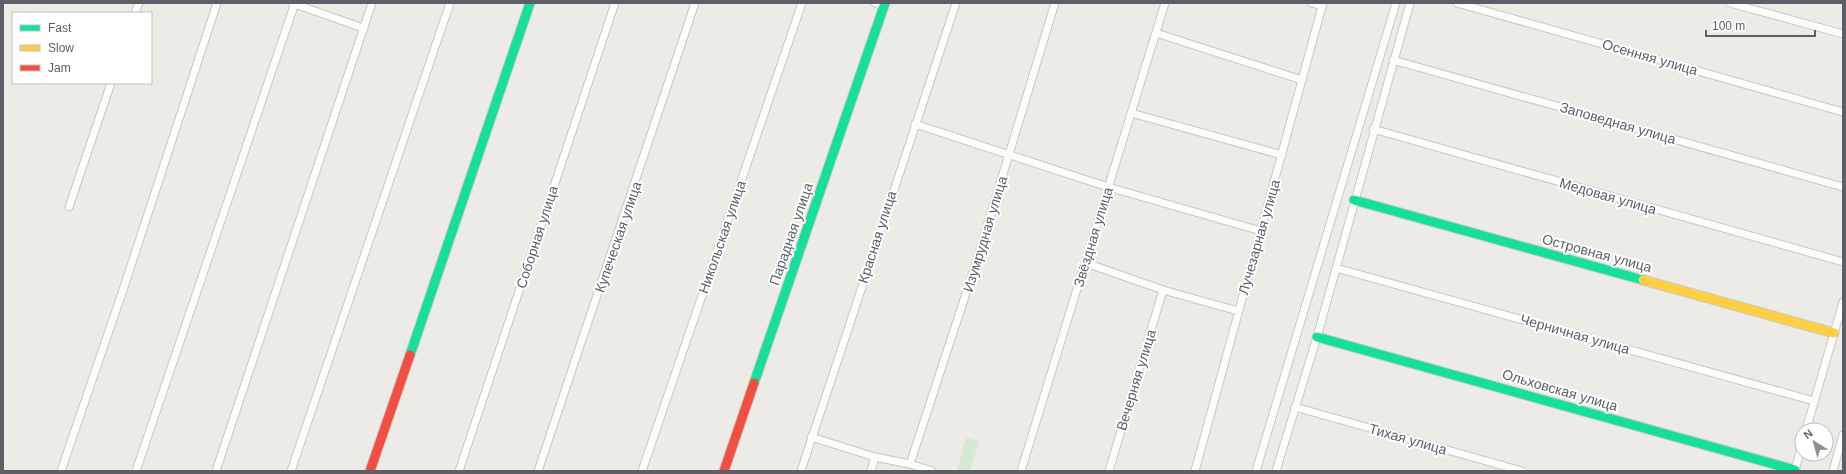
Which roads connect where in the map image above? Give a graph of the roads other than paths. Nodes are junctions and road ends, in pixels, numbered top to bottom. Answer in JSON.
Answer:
{"nodes":[{"id":1,"x":217,"y":3,"type":"edge"},
{"id":2,"x":372,"y":3,"type":"edge"},
{"id":3,"x":450,"y":3,"type":"edge"},
{"id":4,"x":530,"y":3,"type":"edge"},
{"id":5,"x":615,"y":3,"type":"edge"},
{"id":6,"x":695,"y":3,"type":"edge"},
{"id":7,"x":802,"y":3,"type":"edge"},
{"id":8,"x":956,"y":3,"type":"edge"},
{"id":9,"x":1055,"y":3,"type":"edge"},
{"id":10,"x":1165,"y":3,"type":"edge"},
{"id":11,"x":1312,"y":3,"type":"edge"},
{"id":12,"x":1396,"y":3,"type":"edge"},
{"id":13,"x":1410,"y":3,"type":"edge"},
{"id":14,"x":1457,"y":3,"type":"edge"},
{"id":15,"x":1730,"y":3,"type":"edge"},
{"id":16,"x":881,"y":4,"type":"edge"},
{"id":17,"x":1323,"y":4,"type":"edge"},
{"id":18,"x":294,"y":5,"type":"edge"},
{"id":19,"x":363,"y":28,"type":"junction"},
{"id":20,"x":1156,"y":33,"type":"junction"},
{"id":21,"x":1843,"y":34,"type":"edge"},
{"id":22,"x":1393,"y":60,"type":"junction"},
{"id":23,"x":1302,"y":80,"type":"junction"},
{"id":24,"x":111,"y":84,"type":"edge"},
{"id":25,"x":1843,"y":112,"type":"edge"},
{"id":26,"x":1131,"y":113,"type":"junction"},
{"id":27,"x":915,"y":124,"type":"junction"},
{"id":28,"x":1373,"y":129,"type":"junction"},
{"id":29,"x":1282,"y":154,"type":"junction"},
{"id":30,"x":1009,"y":155,"type":"junction"},
{"id":31,"x":1108,"y":187,"type":"junction"},
{"id":32,"x":1843,"y":187,"type":"edge"},
{"id":33,"x":1354,"y":200,"type":"junction"},
{"id":34,"x":69,"y":207,"type":"dead end"},
{"id":35,"x":1261,"y":231,"type":"junction"},
{"id":36,"x":1086,"y":262,"type":"junction"},
{"id":37,"x":1843,"y":262,"type":"edge"},
{"id":38,"x":1336,"y":268,"type":"junction"},
{"id":39,"x":1163,"y":290,"type":"junction"},
{"id":40,"x":1843,"y":302,"type":"edge"},
{"id":41,"x":1238,"y":311,"type":"junction"},
{"id":42,"x":1834,"y":333,"type":"junction"},
{"id":43,"x":1317,"y":337,"type":"junction"},
{"id":44,"x":1814,"y":401,"type":"junction"},
{"id":45,"x":1295,"y":407,"type":"junction"},
{"id":46,"x":1808,"y":422,"type":"edge"},
{"id":47,"x":1843,"y":435,"type":"edge"},
{"id":48,"x":811,"y":437,"type":"junction"},
{"id":49,"x":875,"y":457,"type":"junction"},
{"id":50,"x":910,"y":464,"type":"junction"},
{"id":51,"x":61,"y":471,"type":"edge"},
{"id":52,"x":136,"y":471,"type":"edge"},
{"id":53,"x":216,"y":471,"type":"edge"},
{"id":54,"x":291,"y":471,"type":"edge"},
{"id":55,"x":370,"y":471,"type":"edge"},
{"id":56,"x":459,"y":471,"type":"edge"},
{"id":57,"x":538,"y":471,"type":"edge"},
{"id":58,"x":642,"y":471,"type":"edge"},
{"id":59,"x":724,"y":471,"type":"edge"},
{"id":60,"x":801,"y":471,"type":"edge"},
{"id":61,"x":871,"y":471,"type":"edge"},
{"id":62,"x":932,"y":471,"type":"edge"},
{"id":63,"x":1021,"y":471,"type":"edge"},
{"id":64,"x":1110,"y":471,"type":"edge"},
{"id":65,"x":1195,"y":471,"type":"edge"},
{"id":66,"x":1256,"y":471,"type":"edge"},
{"id":67,"x":1276,"y":471,"type":"edge"},
{"id":68,"x":1522,"y":471,"type":"edge"},
{"id":69,"x":1795,"y":471,"type":"edge"},
{"id":70,"x":1833,"y":471,"type":"edge"}],
"edges":[{"from":1,"to":51,"type":"street"},
{"from":2,"to":19,"type":"street"},
{"from":3,"to":54,"type":"street"},
{"from":4,"to":55,"type":"street"},
{"from":5,"to":56,"type":"street","name":"Соборная улица"},
{"from":6,"to":57,"type":"street","name":"Купеческая улица"},
{"from":7,"to":58,"type":"street","name":"Никольская улица"},
{"from":8,"to":27,"type":"street","name":"Красная улица"},
{"from":9,"to":30,"type":"street","name":"Изумрудная улица"},
{"from":10,"to":20,"type":"street","name":"Звёздная улица"},
{"from":11,"to":17,"type":"street"},
{"from":12,"to":66,"type":"street"},
{"from":13,"to":22,"type":"street"},
{"from":14,"to":25,"type":"street","name":"Осенняя улица"},
{"from":15,"to":21,"type":"street"},
{"from":16,"to":59,"type":"street","name":"Парадная улица"},
{"from":17,"to":23,"type":"street","name":"Лучезарная улица"},
{"from":18,"to":19,"type":"street"},
{"from":18,"to":52,"type":"street"},
{"from":19,"to":53,"type":"street"},
{"from":20,"to":23,"type":"street"},
{"from":20,"to":26,"type":"street","name":"Звёздная улица"},
{"from":22,"to":28,"type":"street"},
{"from":22,"to":32,"type":"street","name":"Заповедная улица"},
{"from":23,"to":29,"type":"street","name":"Лучезарная улица"},
{"from":24,"to":34,"type":"street"},
{"from":26,"to":29,"type":"street"},
{"from":26,"to":31,"type":"street","name":"Звёздная улица"},
{"from":27,"to":30,"type":"street"},
{"from":27,"to":48,"type":"street","name":"Красная улица"},
{"from":28,"to":33,"type":"street"},
{"from":28,"to":37,"type":"street","name":"Медовая улица"},
{"from":29,"to":35,"type":"street","name":"Лучезарная улица"},
{"from":30,"to":31,"type":"street"},
{"from":30,"to":50,"type":"street","name":"Изумрудная улица"},
{"from":31,"to":35,"type":"street"},
{"from":31,"to":36,"type":"street","name":"Звёздная улица"},
{"from":33,"to":38,"type":"street"},
{"from":33,"to":42,"type":"street","name":"Островная улица"},
{"from":35,"to":41,"type":"street","name":"Лучезарная улица"},
{"from":36,"to":39,"type":"street"},
{"from":36,"to":63,"type":"street","name":"Звёздная улица"},
{"from":38,"to":43,"type":"street"},
{"from":38,"to":44,"type":"street","name":"Черничная улица"},
{"from":39,"to":41,"type":"street"},
{"from":39,"to":64,"type":"street","name":"Вечерняя улица"},
{"from":40,"to":42,"type":"street"},
{"from":41,"to":65,"type":"street","name":"Лучезарная улица"},
{"from":42,"to":44,"type":"street"},
{"from":43,"to":45,"type":"street"},
{"from":43,"to":69,"type":"street","name":"Ольховская улица"},
{"from":44,"to":46,"type":"street"},
{"from":45,"to":67,"type":"street"},
{"from":45,"to":68,"type":"street","name":"Тихая улица"},
{"from":47,"to":70,"type":"street"},
{"from":48,"to":49,"type":"street"},
{"from":48,"to":60,"type":"street","name":"Красная улица"},
{"from":49,"to":50,"type":"street"},
{"from":49,"to":61,"type":"street"},
{"from":50,"to":62,"type":"street"}]}
